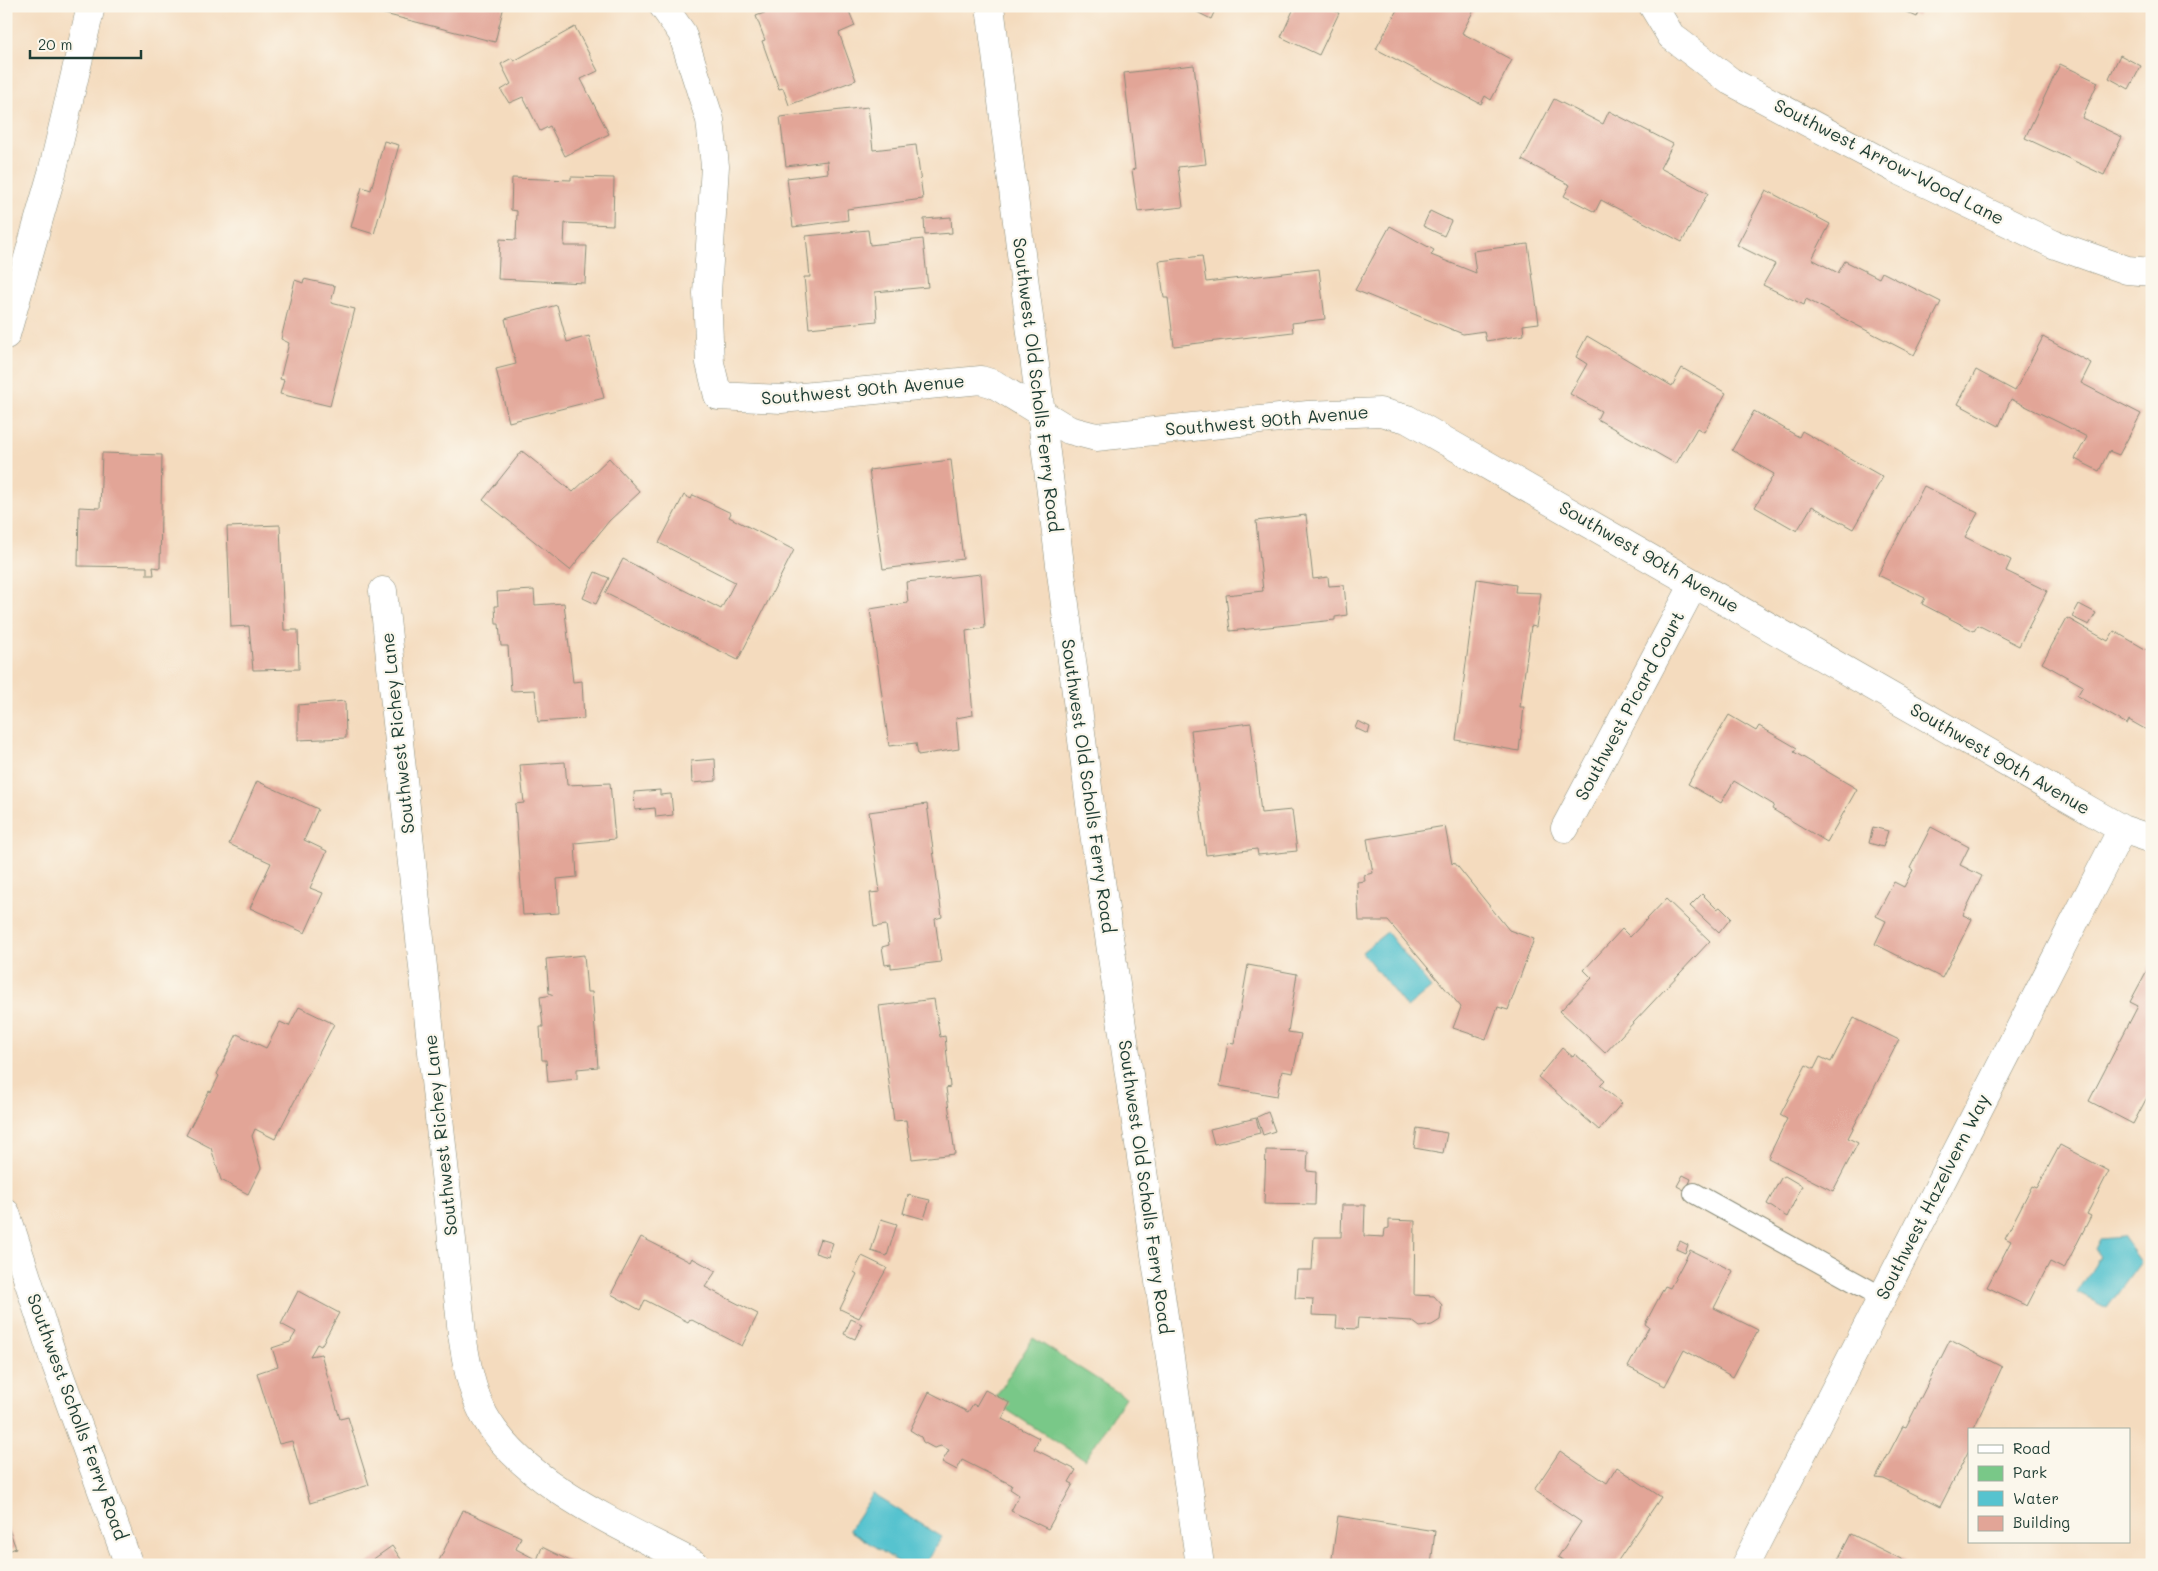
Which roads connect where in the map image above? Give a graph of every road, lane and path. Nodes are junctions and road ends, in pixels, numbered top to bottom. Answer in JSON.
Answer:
{"nodes":[{"id":1,"x":91,"y":6,"type":"edge"},
{"id":2,"x":663,"y":6,"type":"edge"},
{"id":3,"x":990,"y":6,"type":"edge"},
{"id":4,"x":1653,"y":6,"type":"edge"},
{"id":5,"x":2152,"y":272,"type":"edge"},
{"id":6,"x":6,"y":335,"type":"edge"},
{"id":7,"x":1039,"y":412,"type":"junction"},
{"id":8,"x":1694,"y":584,"type":"junction"},
{"id":9,"x":383,"y":591,"type":"dead end"},
{"id":10,"x":1565,"y":828,"type":"dead end"},
{"id":11,"x":2122,"y":829,"type":"junction"},
{"id":12,"x":2152,"y":839,"type":"edge"},
{"id":13,"x":1694,"y":1193,"type":"dead end"},
{"id":14,"x":6,"y":1213,"type":"edge"},
{"id":15,"x":1882,"y":1297,"type":"junction"},
{"id":16,"x":129,"y":1565,"type":"edge"},
{"id":17,"x":696,"y":1565,"type":"edge"},
{"id":18,"x":1200,"y":1565,"type":"edge"},
{"id":19,"x":1745,"y":1565,"type":"edge"}],
"edges":[{"from":1,"to":6,"type":"street"},
{"from":2,"to":7,"type":"street","name":"Southwest 90th Avenue"},
{"from":3,"to":7,"type":"street","name":"Southwest Old Scholls Ferry Road"},
{"from":4,"to":5,"type":"street","name":"Southwest Arrow-Wood Lane"},
{"from":7,"to":8,"type":"street","name":"Southwest 90th Avenue"},
{"from":7,"to":18,"type":"street","name":"Southwest Old Scholls Ferry Road"},
{"from":8,"to":10,"type":"street","name":"Southwest Picard Court"},
{"from":8,"to":11,"type":"street","name":"Southwest 90th Avenue"},
{"from":9,"to":17,"type":"street","name":"Southwest Richey Lane"},
{"from":11,"to":12,"type":"street","name":"Southwest 90th Avenue"},
{"from":11,"to":15,"type":"street","name":"Southwest Hazelvern Way"},
{"from":13,"to":15,"type":"lane"},
{"from":14,"to":16,"type":"street","name":"Southwest Scholls Ferry Road"},
{"from":15,"to":19,"type":"street","name":"Southwest Hazelvern Way"}]}
